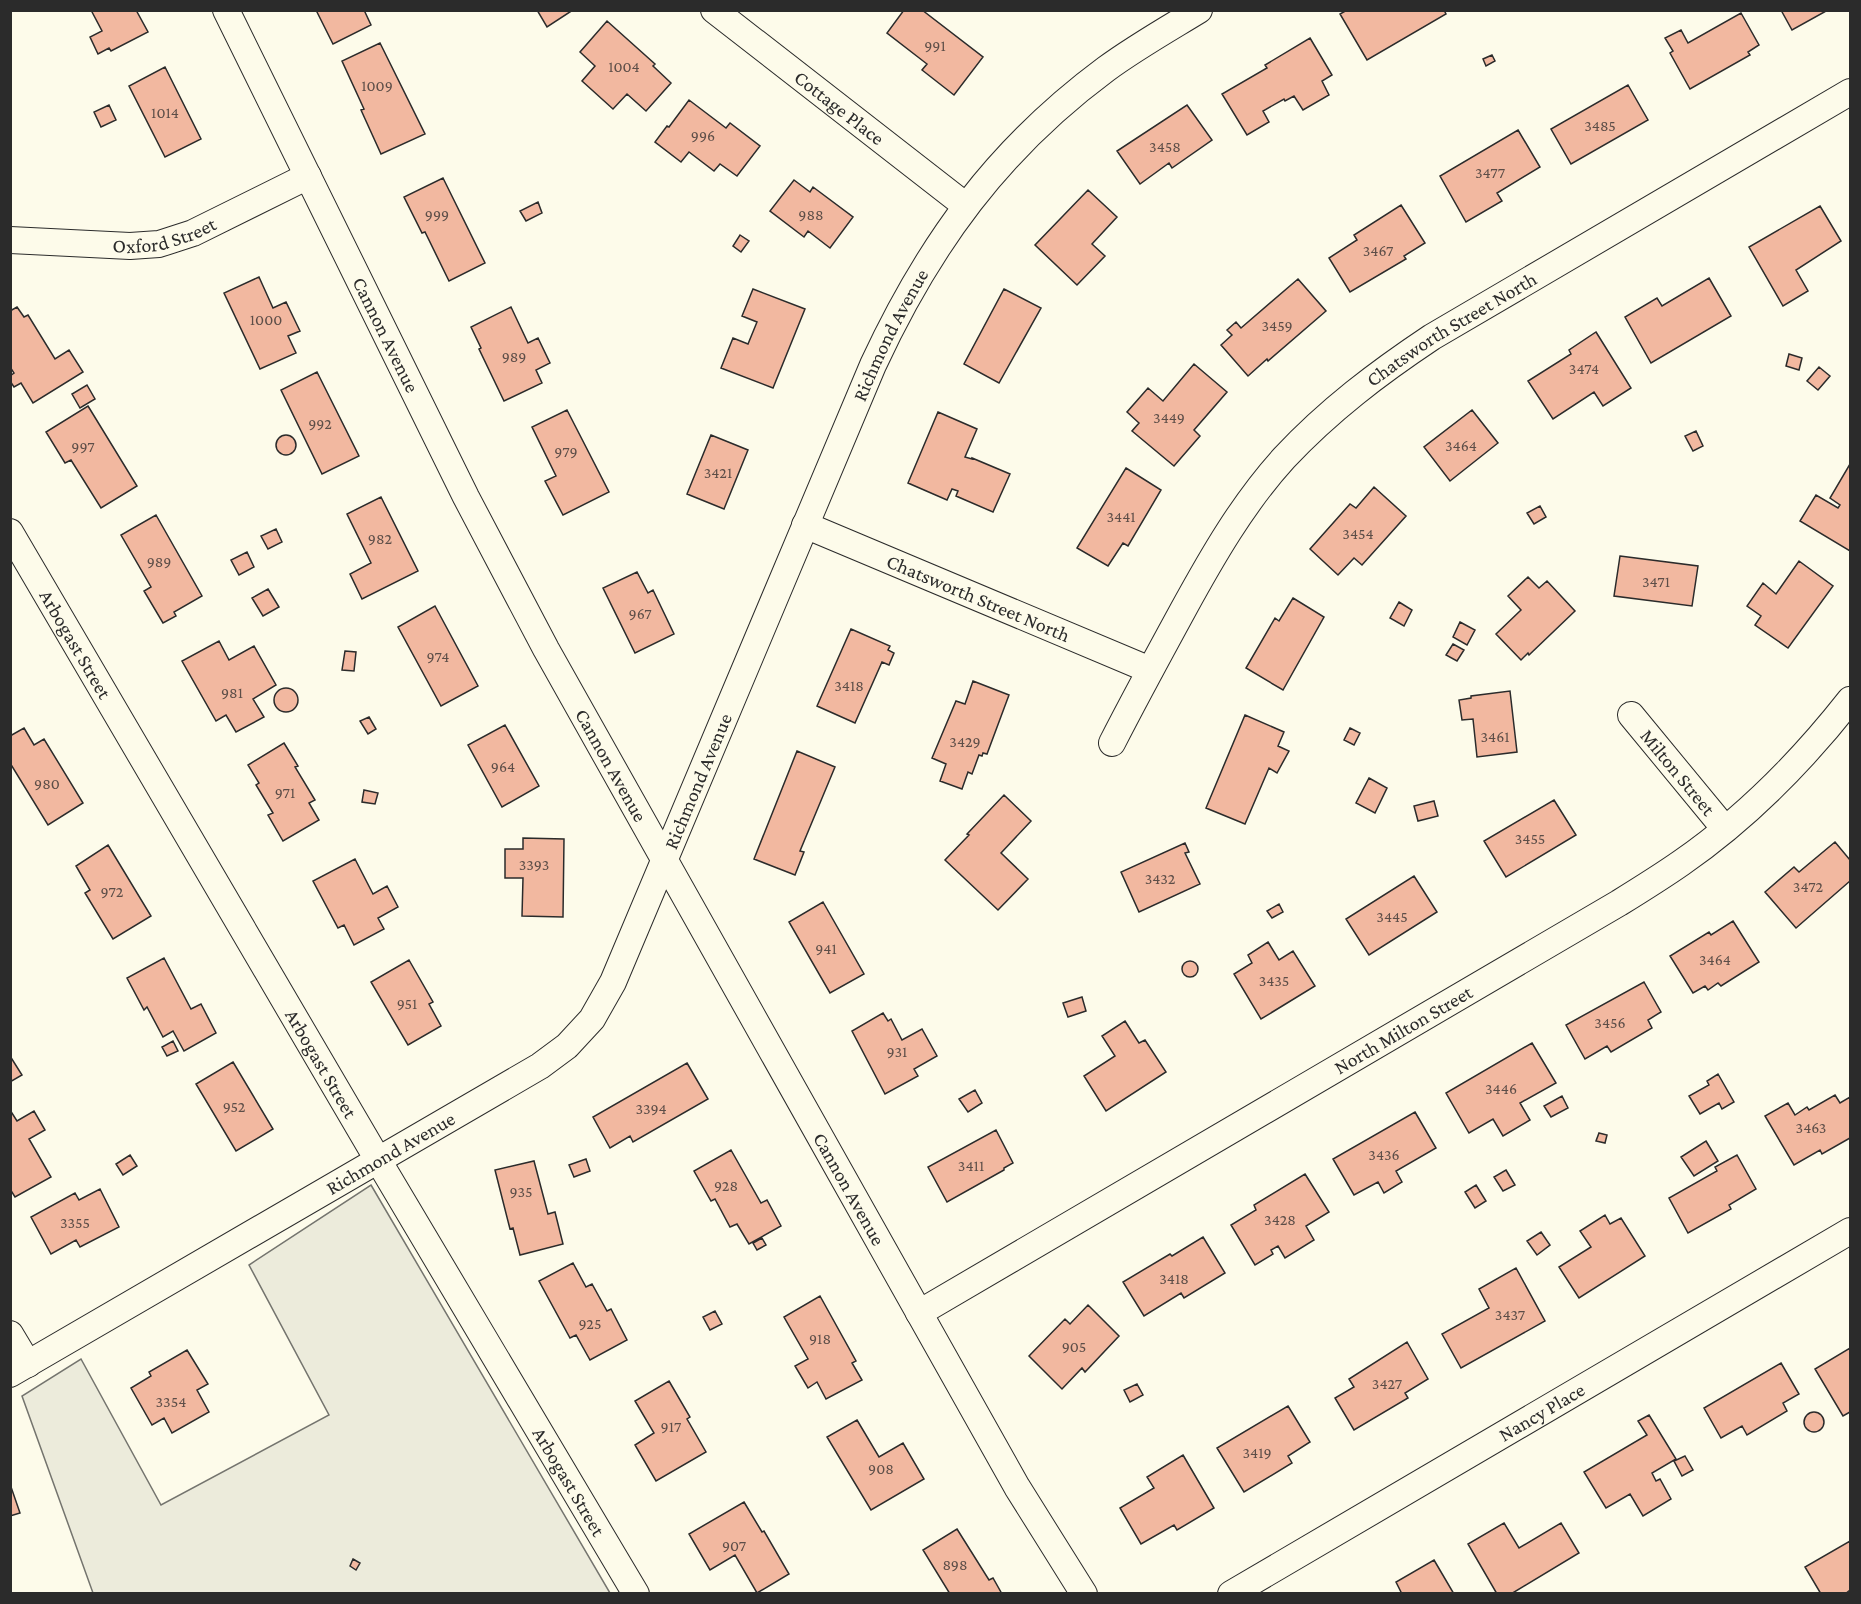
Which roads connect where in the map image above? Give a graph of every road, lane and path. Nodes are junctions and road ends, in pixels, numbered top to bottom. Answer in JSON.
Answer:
{"nodes":[{"id":1,"x":226,"y":10,"type":"edge"},
{"id":2,"x":714,"y":10,"type":"edge"},
{"id":3,"x":1199,"y":10,"type":"edge"},
{"id":4,"x":1851,"y":92,"type":"edge"},
{"id":5,"x":308,"y":177,"type":"junction"},
{"id":6,"x":966,"y":206,"type":"junction"},
{"id":7,"x":10,"y":240,"type":"edge"},
{"id":8,"x":805,"y":525,"type":"junction"},
{"id":9,"x":10,"y":532,"type":"edge"},
{"id":10,"x":1150,"y":670,"type":"junction"},
{"id":11,"x":1851,"y":700,"type":"edge"},
{"id":12,"x":1631,"y":715,"type":"dead end"},
{"id":13,"x":1112,"y":743,"type":"dead end"},
{"id":14,"x":1725,"y":829,"type":"junction"},
{"id":15,"x":664,"y":860,"type":"junction"},
{"id":16,"x":378,"y":1160,"type":"junction"},
{"id":17,"x":1851,"y":1231,"type":"edge"},
{"id":18,"x":919,"y":1313,"type":"junction"},
{"id":19,"x":10,"y":1334,"type":"edge"},
{"id":20,"x":19,"y":1369,"type":"edge"},
{"id":21,"x":636,"y":1593,"type":"edge"},
{"id":22,"x":1084,"y":1593,"type":"edge"},
{"id":23,"x":1231,"y":1593,"type":"edge"}],
"edges":[{"from":1,"to":5,"type":"street","name":"Cannon Avenue"},
{"from":2,"to":6,"type":"street","name":"Cottage Place"},
{"from":3,"to":6,"type":"street","name":"Richmond Avenue"},
{"from":4,"to":10,"type":"street","name":"Chatsworth Street North"},
{"from":5,"to":7,"type":"street","name":"Oxford Street"},
{"from":5,"to":15,"type":"street","name":"Cannon Avenue"},
{"from":6,"to":8,"type":"street","name":"Richmond Avenue"},
{"from":8,"to":10,"type":"street","name":"Chatsworth Street North"},
{"from":8,"to":15,"type":"street","name":"Richmond Avenue"},
{"from":9,"to":16,"type":"street","name":"Arbogast Street"},
{"from":10,"to":13,"type":"street","name":"Chatsworth Street North"},
{"from":11,"to":14,"type":"street","name":"North Milton Street"},
{"from":12,"to":14,"type":"street","name":"Milton Street"},
{"from":14,"to":18,"type":"street","name":"North Milton Street"},
{"from":15,"to":16,"type":"street","name":"Richmond Avenue"},
{"from":15,"to":18,"type":"street","name":"Cannon Avenue"},
{"from":16,"to":20,"type":"street","name":"Richmond Avenue"},
{"from":16,"to":21,"type":"street","name":"Arbogast Street"},
{"from":17,"to":23,"type":"street","name":"Nancy Place"},
{"from":18,"to":22,"type":"street","name":"Cannon Avenue"},
{"from":19,"to":20,"type":"street"}]}
